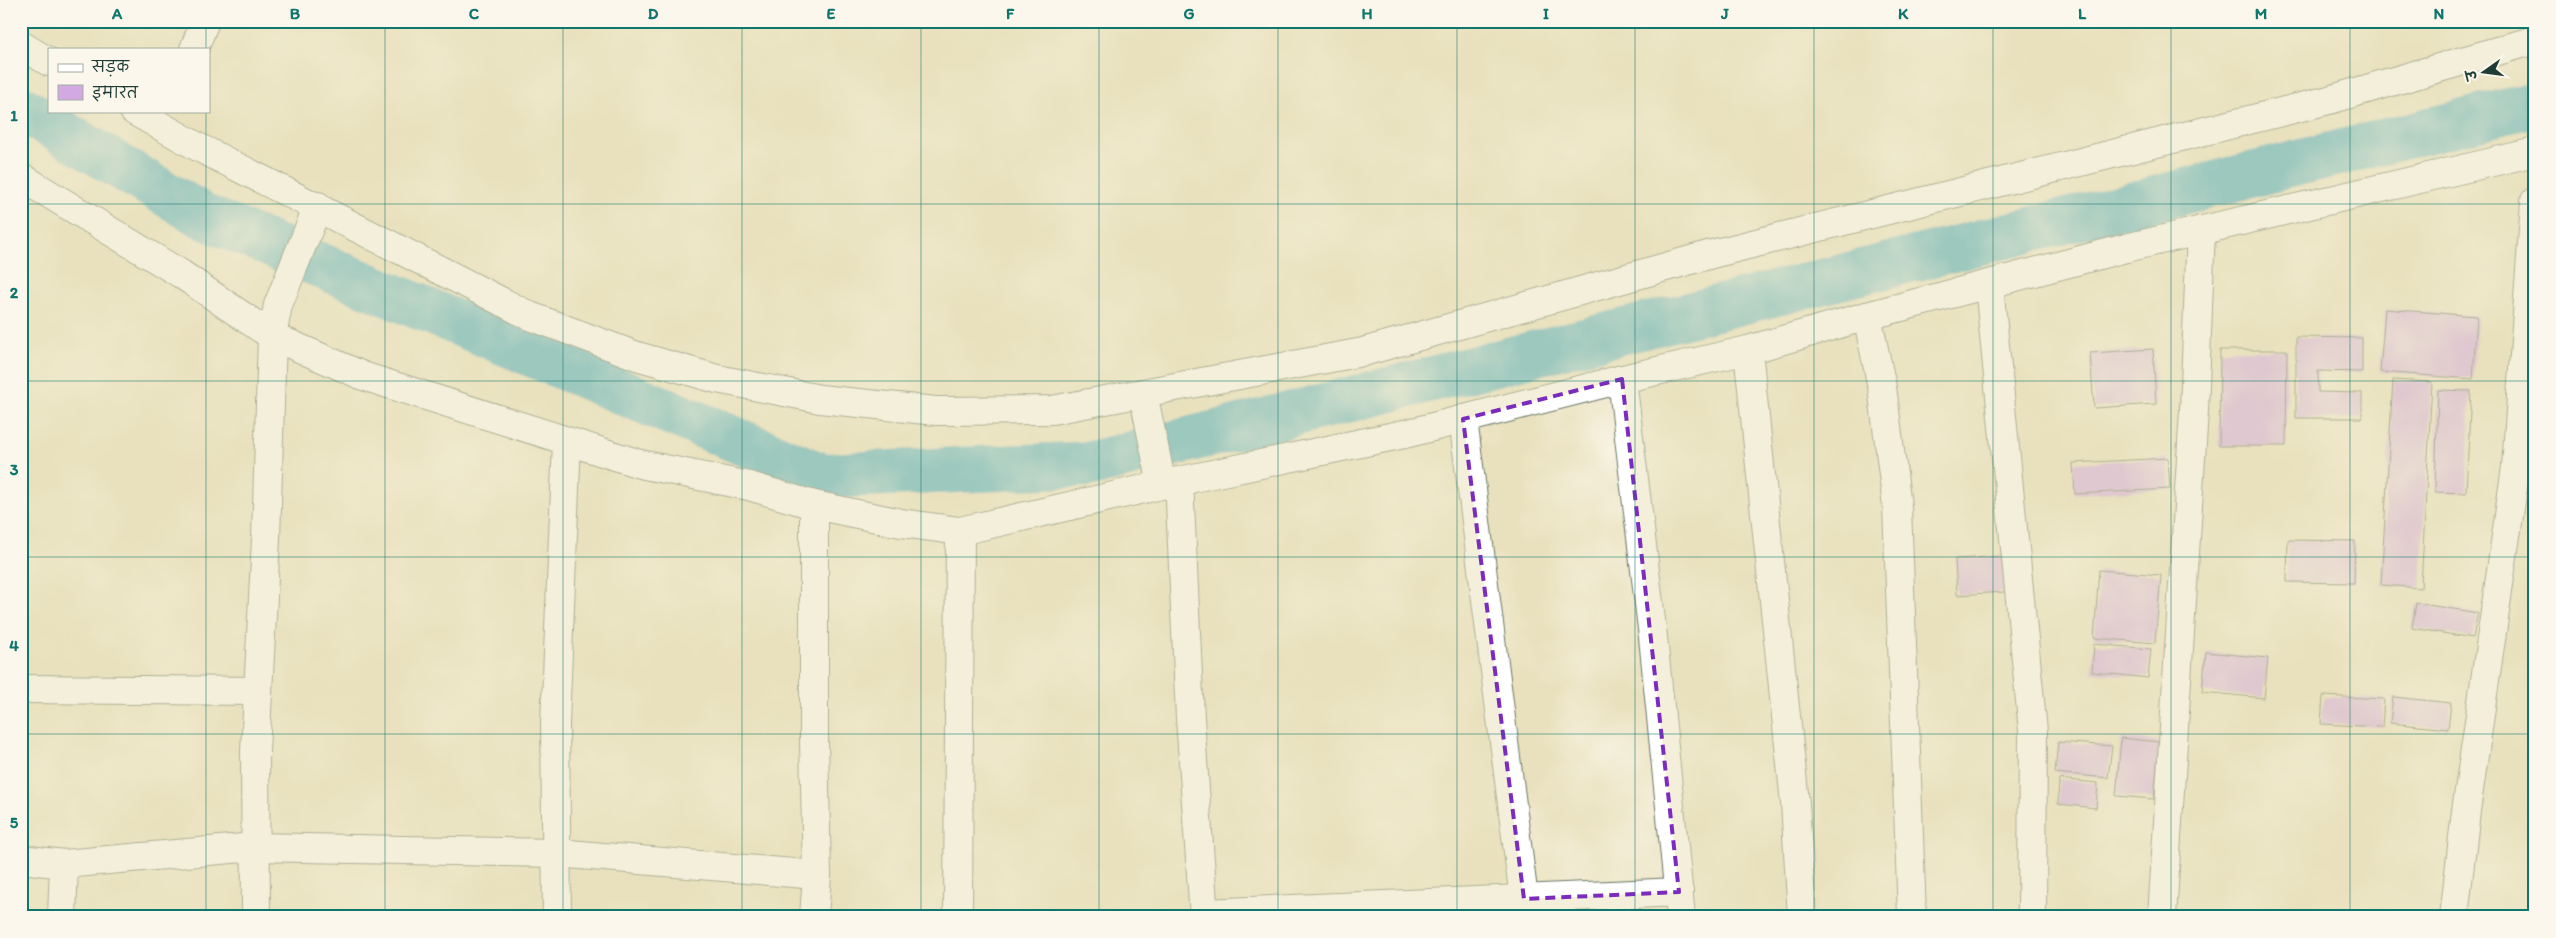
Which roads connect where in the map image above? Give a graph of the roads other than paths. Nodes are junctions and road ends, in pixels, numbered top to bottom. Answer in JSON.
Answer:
{"nodes":[{"id":1,"x":205,"y":21,"type":"edge"},
{"id":2,"x":2535,"y":40,"type":"edge"},
{"id":3,"x":21,"y":45,"type":"edge"},
{"id":4,"x":194,"y":48,"type":"edge"},
{"id":5,"x":48,"y":61,"type":"edge"},
{"id":6,"x":138,"y":112,"type":"edge"},
{"id":7,"x":165,"y":119,"type":"edge"},
{"id":8,"x":2535,"y":152,"type":"edge"},
{"id":9,"x":21,"y":177,"type":"edge"},
{"id":10,"x":2535,"y":201,"type":"edge"},
{"id":11,"x":318,"y":206,"type":"junction"},
{"id":12,"x":2201,"y":230,"type":"junction"},
{"id":13,"x":1989,"y":285,"type":"junction"},
{"id":14,"x":1867,"y":316,"type":"junction"},
{"id":15,"x":272,"y":336,"type":"junction"},
{"id":16,"x":1748,"y":350,"type":"junction"},
{"id":17,"x":1622,"y":378,"type":"junction"},
{"id":18,"x":1143,"y":393,"type":"junction"},
{"id":19,"x":1463,"y":419,"type":"junction"},
{"id":20,"x":567,"y":442,"type":"junction"},
{"id":21,"x":1166,"y":477,"type":"junction"},
{"id":22,"x":814,"y":505,"type":"junction"},
{"id":23,"x":960,"y":531,"type":"junction"},
{"id":24,"x":21,"y":689,"type":"edge"},
{"id":25,"x":258,"y":692,"type":"junction"},
{"id":26,"x":254,"y":848,"type":"junction"},
{"id":27,"x":556,"y":854,"type":"junction"},
{"id":28,"x":21,"y":859,"type":"edge"},
{"id":29,"x":64,"y":864,"type":"junction"},
{"id":30,"x":816,"y":875,"type":"junction"},
{"id":31,"x":1524,"y":899,"type":"junction"},
{"id":32,"x":1680,"y":904,"type":"edge"},
{"id":33,"x":1204,"y":915,"type":"edge"},
{"id":34,"x":62,"y":917,"type":"edge"},
{"id":35,"x":256,"y":917,"type":"edge"},
{"id":36,"x":557,"y":917,"type":"edge"},
{"id":37,"x":814,"y":917,"type":"edge"},
{"id":38,"x":958,"y":917,"type":"edge"},
{"id":39,"x":1802,"y":917,"type":"edge"},
{"id":40,"x":1912,"y":917,"type":"edge"},
{"id":41,"x":2032,"y":917,"type":"edge"},
{"id":42,"x":2162,"y":917,"type":"edge"},
{"id":43,"x":2454,"y":917,"type":"edge"}],
"edges":[{"from":1,"to":4,"type":"street"},
{"from":2,"to":18,"type":"street"},
{"from":3,"to":5,"type":"street"},
{"from":6,"to":7,"type":"street"},
{"from":7,"to":11,"type":"street"},
{"from":8,"to":12,"type":"street"},
{"from":9,"to":15,"type":"street"},
{"from":10,"to":43,"type":"street"},
{"from":11,"to":15,"type":"street"},
{"from":11,"to":18,"type":"street"},
{"from":12,"to":13,"type":"street"},
{"from":12,"to":42,"type":"street"},
{"from":13,"to":14,"type":"street"},
{"from":13,"to":41,"type":"street"},
{"from":14,"to":16,"type":"street"},
{"from":14,"to":40,"type":"street"},
{"from":15,"to":20,"type":"street"},
{"from":15,"to":25,"type":"street"},
{"from":16,"to":17,"type":"street"},
{"from":16,"to":39,"type":"street"},
{"from":17,"to":19,"type":"street"},
{"from":17,"to":32,"type":"street"},
{"from":18,"to":21,"type":"street"},
{"from":19,"to":21,"type":"street"},
{"from":19,"to":31,"type":"street"},
{"from":20,"to":22,"type":"street"},
{"from":20,"to":27,"type":"street"},
{"from":21,"to":23,"type":"street"},
{"from":21,"to":33,"type":"street"},
{"from":22,"to":23,"type":"street"},
{"from":22,"to":30,"type":"street"},
{"from":23,"to":38,"type":"street"},
{"from":24,"to":25,"type":"street"},
{"from":25,"to":26,"type":"street"},
{"from":26,"to":27,"type":"street"},
{"from":26,"to":29,"type":"street"},
{"from":26,"to":35,"type":"street"},
{"from":27,"to":30,"type":"street"},
{"from":27,"to":36,"type":"street"},
{"from":28,"to":29,"type":"street"},
{"from":29,"to":34,"type":"street"},
{"from":30,"to":37,"type":"street"},
{"from":31,"to":32,"type":"street"},
{"from":31,"to":33,"type":"street"}]}
